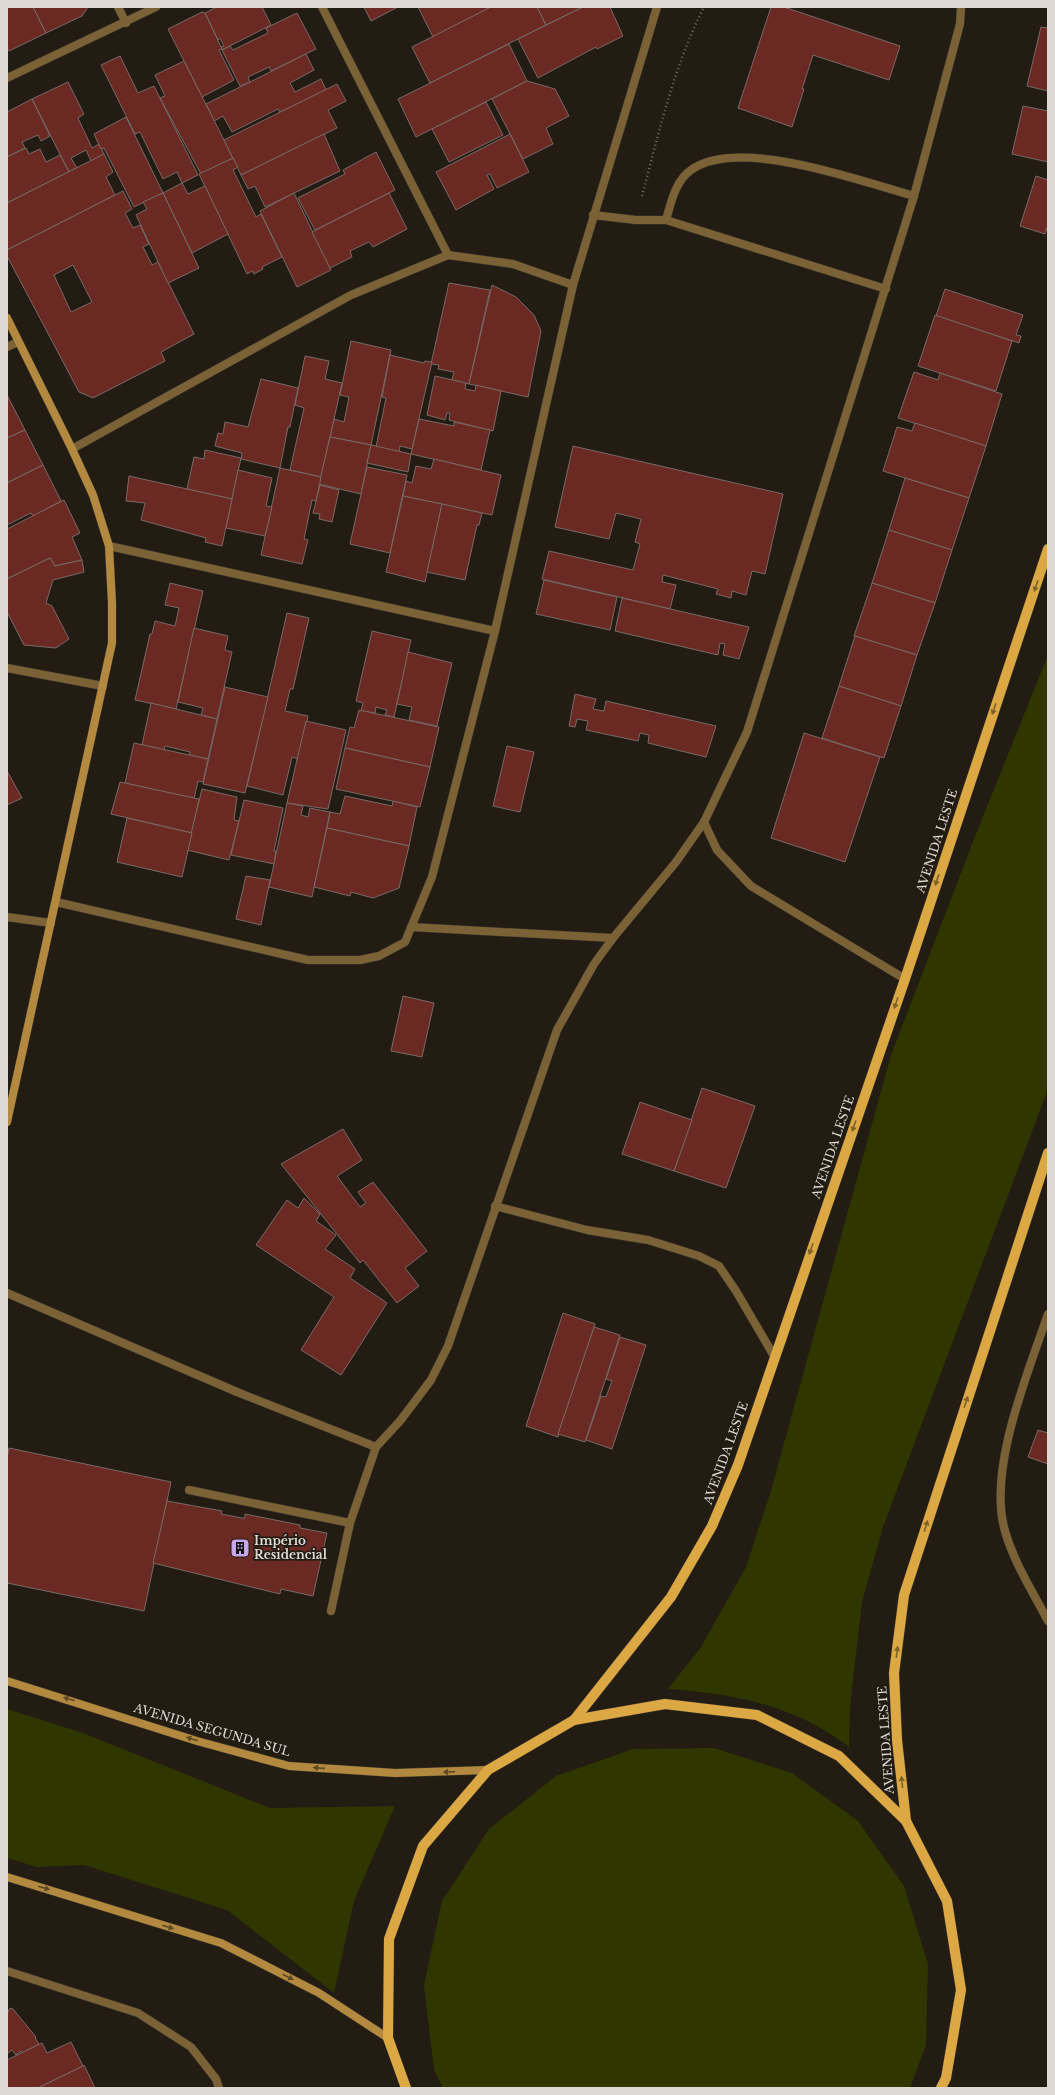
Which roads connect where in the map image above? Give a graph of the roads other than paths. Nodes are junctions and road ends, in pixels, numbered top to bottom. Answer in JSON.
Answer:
{"nodes":[{"id":1,"x":118,"y":7,"type":"edge"},
{"id":2,"x":156,"y":7,"type":"edge"},
{"id":3,"x":322,"y":7,"type":"edge"},
{"id":4,"x":657,"y":7,"type":"edge"},
{"id":5,"x":961,"y":7,"type":"edge"},
{"id":6,"x":126,"y":23,"type":"junction"},
{"id":7,"x":7,"y":78,"type":"edge"},
{"id":8,"x":914,"y":196,"type":"junction"},
{"id":9,"x":593,"y":215,"type":"junction"},
{"id":10,"x":666,"y":220,"type":"junction"},
{"id":11,"x":448,"y":255,"type":"junction"},
{"id":12,"x":573,"y":285,"type":"junction"},
{"id":13,"x":886,"y":289,"type":"junction"},
{"id":14,"x":7,"y":318,"type":"edge"},
{"id":15,"x":18,"y":342,"type":"junction"},
{"id":16,"x":7,"y":347,"type":"edge"},
{"id":17,"x":72,"y":449,"type":"junction"},
{"id":18,"x":108,"y":546,"type":"junction"},
{"id":19,"x":1048,"y":549,"type":"edge"},
{"id":20,"x":495,"y":631,"type":"junction"},
{"id":21,"x":7,"y":668,"type":"edge"},
{"id":22,"x":103,"y":686,"type":"junction"},
{"id":23,"x":704,"y":822,"type":"junction"},
{"id":24,"x":56,"y":902,"type":"junction"},
{"id":25,"x":7,"y":917,"type":"edge"},
{"id":26,"x":51,"y":923,"type":"junction"},
{"id":27,"x":411,"y":927,"type":"junction"},
{"id":28,"x":613,"y":938,"type":"junction"},
{"id":29,"x":905,"y":979,"type":"junction"},
{"id":30,"x":7,"y":1122,"type":"edge"},
{"id":31,"x":1048,"y":1153,"type":"edge"},
{"id":32,"x":495,"y":1206,"type":"junction"},
{"id":33,"x":7,"y":1293,"type":"edge"},
{"id":34,"x":1048,"y":1314,"type":"edge"},
{"id":35,"x":774,"y":1356,"type":"junction"},
{"id":36,"x":376,"y":1447,"type":"junction"},
{"id":37,"x":189,"y":1490,"type":"dead end"},
{"id":38,"x":350,"y":1523,"type":"junction"},
{"id":39,"x":331,"y":1611,"type":"dead end"},
{"id":40,"x":1048,"y":1621,"type":"edge"},
{"id":41,"x":7,"y":1681,"type":"edge"},
{"id":42,"x":574,"y":1720,"type":"junction"},
{"id":43,"x":488,"y":1770,"type":"junction"},
{"id":44,"x":906,"y":1821,"type":"junction"},
{"id":45,"x":7,"y":1877,"type":"edge"},
{"id":46,"x":7,"y":1971,"type":"edge"},
{"id":47,"x":388,"y":2038,"type":"junction"},
{"id":48,"x":219,"y":2088,"type":"edge"},
{"id":49,"x":406,"y":2088,"type":"edge"},
{"id":50,"x":941,"y":2088,"type":"edge"}],
"edges":[{"from":1,"to":6,"type":"street"},
{"from":2,"to":6,"type":"street"},
{"from":3,"to":11,"type":"street"},
{"from":4,"to":9,"type":"street"},
{"from":5,"to":8,"type":"street"},
{"from":6,"to":7,"type":"street"},
{"from":8,"to":10,"type":"street"},
{"from":8,"to":13,"type":"street"},
{"from":9,"to":10,"type":"street"},
{"from":9,"to":12,"type":"street"},
{"from":10,"to":13,"type":"street"},
{"from":11,"to":12,"type":"street"},
{"from":11,"to":17,"type":"street"},
{"from":12,"to":20,"type":"street"},
{"from":13,"to":23,"type":"street"},
{"from":14,"to":15,"type":"main road"},
{"from":15,"to":16,"type":"street"},
{"from":15,"to":17,"type":"main road"},
{"from":17,"to":18,"type":"main road"},
{"from":18,"to":20,"type":"street"},
{"from":18,"to":22,"type":"main road"},
{"from":19,"to":29,"type":"main road","name":"AVENIDA LESTE","one_way":true},
{"from":20,"to":27,"type":"street"},
{"from":21,"to":22,"type":"street"},
{"from":22,"to":24,"type":"main road"},
{"from":23,"to":28,"type":"street"},
{"from":23,"to":29,"type":"street"},
{"from":24,"to":26,"type":"main road"},
{"from":24,"to":27,"type":"street"},
{"from":25,"to":26,"type":"street"},
{"from":26,"to":30,"type":"main road"},
{"from":27,"to":28,"type":"street"},
{"from":28,"to":32,"type":"street"},
{"from":29,"to":35,"type":"main road","name":"AVENIDA LESTE","one_way":true},
{"from":44,"to":31,"type":"main road","name":"AVENIDA LESTE","one_way":true},
{"from":32,"to":35,"type":"street"},
{"from":32,"to":36,"type":"street"},
{"from":33,"to":36,"type":"street"},
{"from":34,"to":40,"type":"street"},
{"from":35,"to":42,"type":"main road","name":"AVENIDA LESTE"},
{"from":36,"to":38,"type":"street"},
{"from":37,"to":38,"type":"street"},
{"from":38,"to":39,"type":"street"},
{"from":43,"to":41,"type":"main road","name":"AVENIDA SEGUNDA SUL","one_way":true},
{"from":42,"to":43,"type":"main road"},
{"from":42,"to":44,"type":"main road"},
{"from":43,"to":47,"type":"main road"},
{"from":44,"to":50,"type":"main road"},
{"from":45,"to":47,"type":"main road","one_way":true},
{"from":46,"to":48,"type":"street"},
{"from":47,"to":49,"type":"main road"}]}
